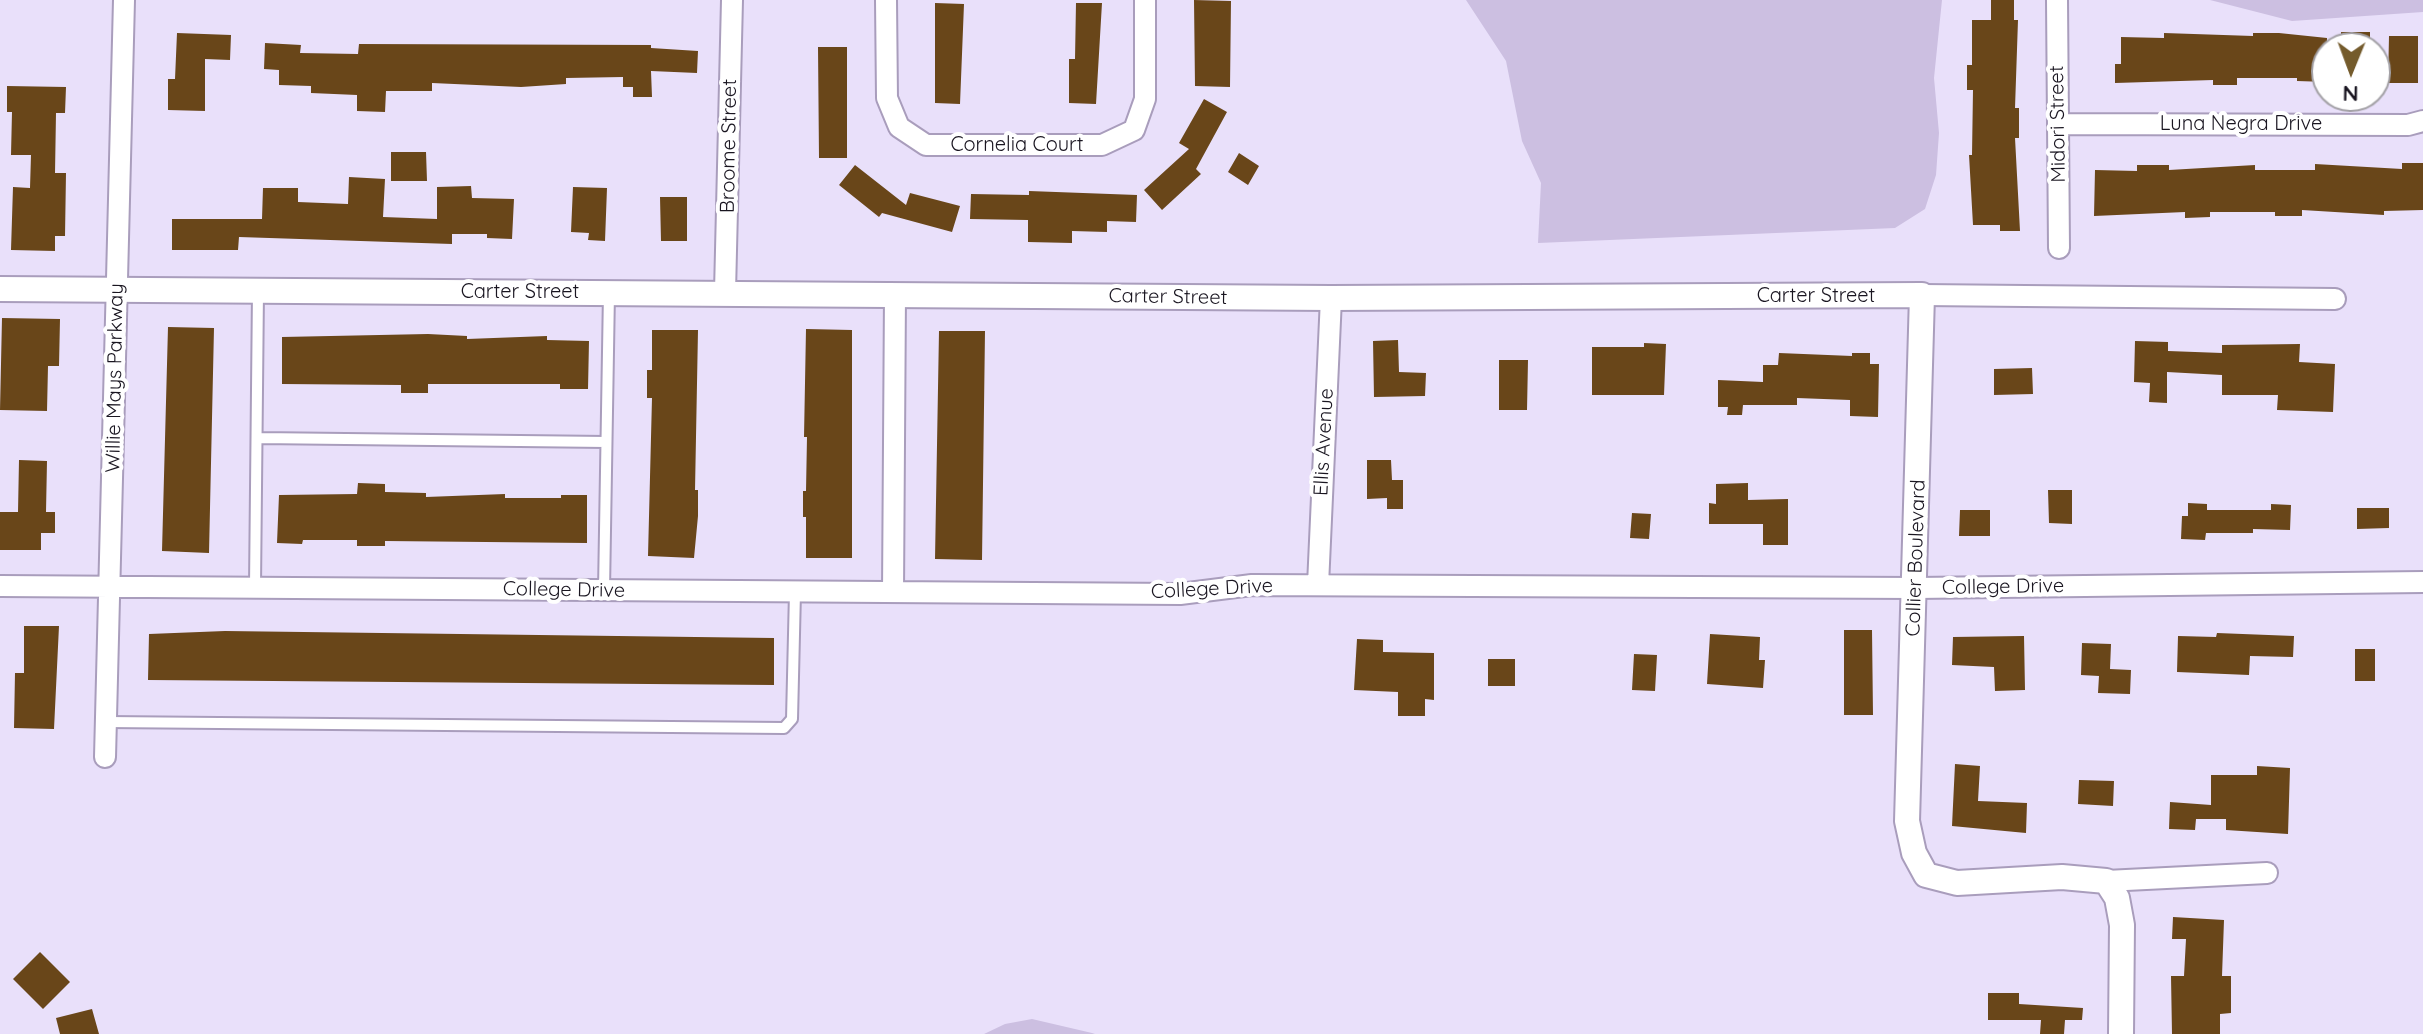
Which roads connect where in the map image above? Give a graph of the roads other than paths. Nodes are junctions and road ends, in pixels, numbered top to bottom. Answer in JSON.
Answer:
{"nodes":[{"id":1,"x":124,"y":0,"type":"edge"},
{"id":2,"x":732,"y":0,"type":"edge"},
{"id":3,"x":886,"y":0,"type":"edge"},
{"id":4,"x":1145,"y":0,"type":"edge"},
{"id":5,"x":2057,"y":0,"type":"edge"},
{"id":6,"x":2423,"y":121,"type":"edge"},
{"id":7,"x":2058,"y":124,"type":"junction"},
{"id":8,"x":2059,"y":248,"type":"dead end"},
{"id":9,"x":0,"y":289,"type":"edge"},
{"id":10,"x":117,"y":290,"type":"junction"},
{"id":11,"x":258,"y":291,"type":"junction"},
{"id":12,"x":609,"y":292,"type":"junction"},
{"id":13,"x":725,"y":292,"type":"junction"},
{"id":14,"x":895,"y":294,"type":"junction"},
{"id":15,"x":1922,"y":295,"type":"junction"},
{"id":16,"x":1331,"y":298,"type":"junction"},
{"id":17,"x":2335,"y":299,"type":"dead end"},
{"id":18,"x":259,"y":438,"type":"junction"},
{"id":19,"x":606,"y":442,"type":"junction"},
{"id":20,"x":2423,"y":582,"type":"edge"},
{"id":21,"x":1318,"y":585,"type":"junction"},
{"id":22,"x":0,"y":586,"type":"edge"},
{"id":23,"x":110,"y":586,"type":"junction"},
{"id":24,"x":255,"y":586,"type":"junction"},
{"id":25,"x":1916,"y":588,"type":"junction"},
{"id":26,"x":604,"y":590,"type":"junction"},
{"id":27,"x":795,"y":592,"type":"junction"},
{"id":28,"x":893,"y":592,"type":"junction"},
{"id":29,"x":106,"y":722,"type":"junction"},
{"id":30,"x":105,"y":757,"type":"dead end"},
{"id":31,"x":2267,"y":873,"type":"dead end"},
{"id":32,"x":2106,"y":881,"type":"junction"},
{"id":33,"x":2121,"y":1034,"type":"edge"}],
"edges":[{"from":1,"to":10,"type":"street","name":"Willie Mays Parkway"},
{"from":2,"to":13,"type":"street","name":"Broome Street"},
{"from":3,"to":4,"type":"street","name":"Cornelia Court"},
{"from":5,"to":7,"type":"street","name":"Midori Street"},
{"from":6,"to":7,"type":"street","name":"Luna Negra Drive"},
{"from":7,"to":8,"type":"street","name":"Midori Street"},
{"from":9,"to":10,"type":"street","name":"Carter Street"},
{"from":10,"to":11,"type":"street","name":"Carter Street"},
{"from":10,"to":23,"type":"street","name":"Willie Mays Parkway"},
{"from":11,"to":12,"type":"street","name":"Carter Street"},
{"from":11,"to":18,"type":"lane"},
{"from":12,"to":13,"type":"street","name":"Carter Street"},
{"from":12,"to":19,"type":"lane"},
{"from":13,"to":14,"type":"street","name":"Carter Street"},
{"from":14,"to":16,"type":"street","name":"Carter Street"},
{"from":14,"to":28,"type":"street"},
{"from":15,"to":16,"type":"street","name":"Carter Street"},
{"from":15,"to":17,"type":"street","name":"Carter Street"},
{"from":15,"to":25,"type":"street","name":"Collier Boulevard"},
{"from":16,"to":21,"type":"street","name":"Ellis Avenue"},
{"from":18,"to":19,"type":"lane"},
{"from":18,"to":24,"type":"lane"},
{"from":19,"to":26,"type":"lane"},
{"from":20,"to":25,"type":"street","name":"College Drive"},
{"from":21,"to":25,"type":"street","name":"College Drive"},
{"from":21,"to":28,"type":"street","name":"College Drive"},
{"from":22,"to":23,"type":"street","name":"College Drive"},
{"from":23,"to":24,"type":"street","name":"College Drive"},
{"from":23,"to":29,"type":"street","name":"Willie Mays Parkway"},
{"from":24,"to":26,"type":"street","name":"College Drive"},
{"from":25,"to":32,"type":"street","name":"Collier Boulevard"},
{"from":26,"to":27,"type":"street","name":"College Drive"},
{"from":27,"to":28,"type":"street","name":"College Drive"},
{"from":27,"to":29,"type":"lane"},
{"from":29,"to":30,"type":"street","name":"Willie Mays Parkway"},
{"from":31,"to":32,"type":"street"},
{"from":32,"to":33,"type":"street"}]}
